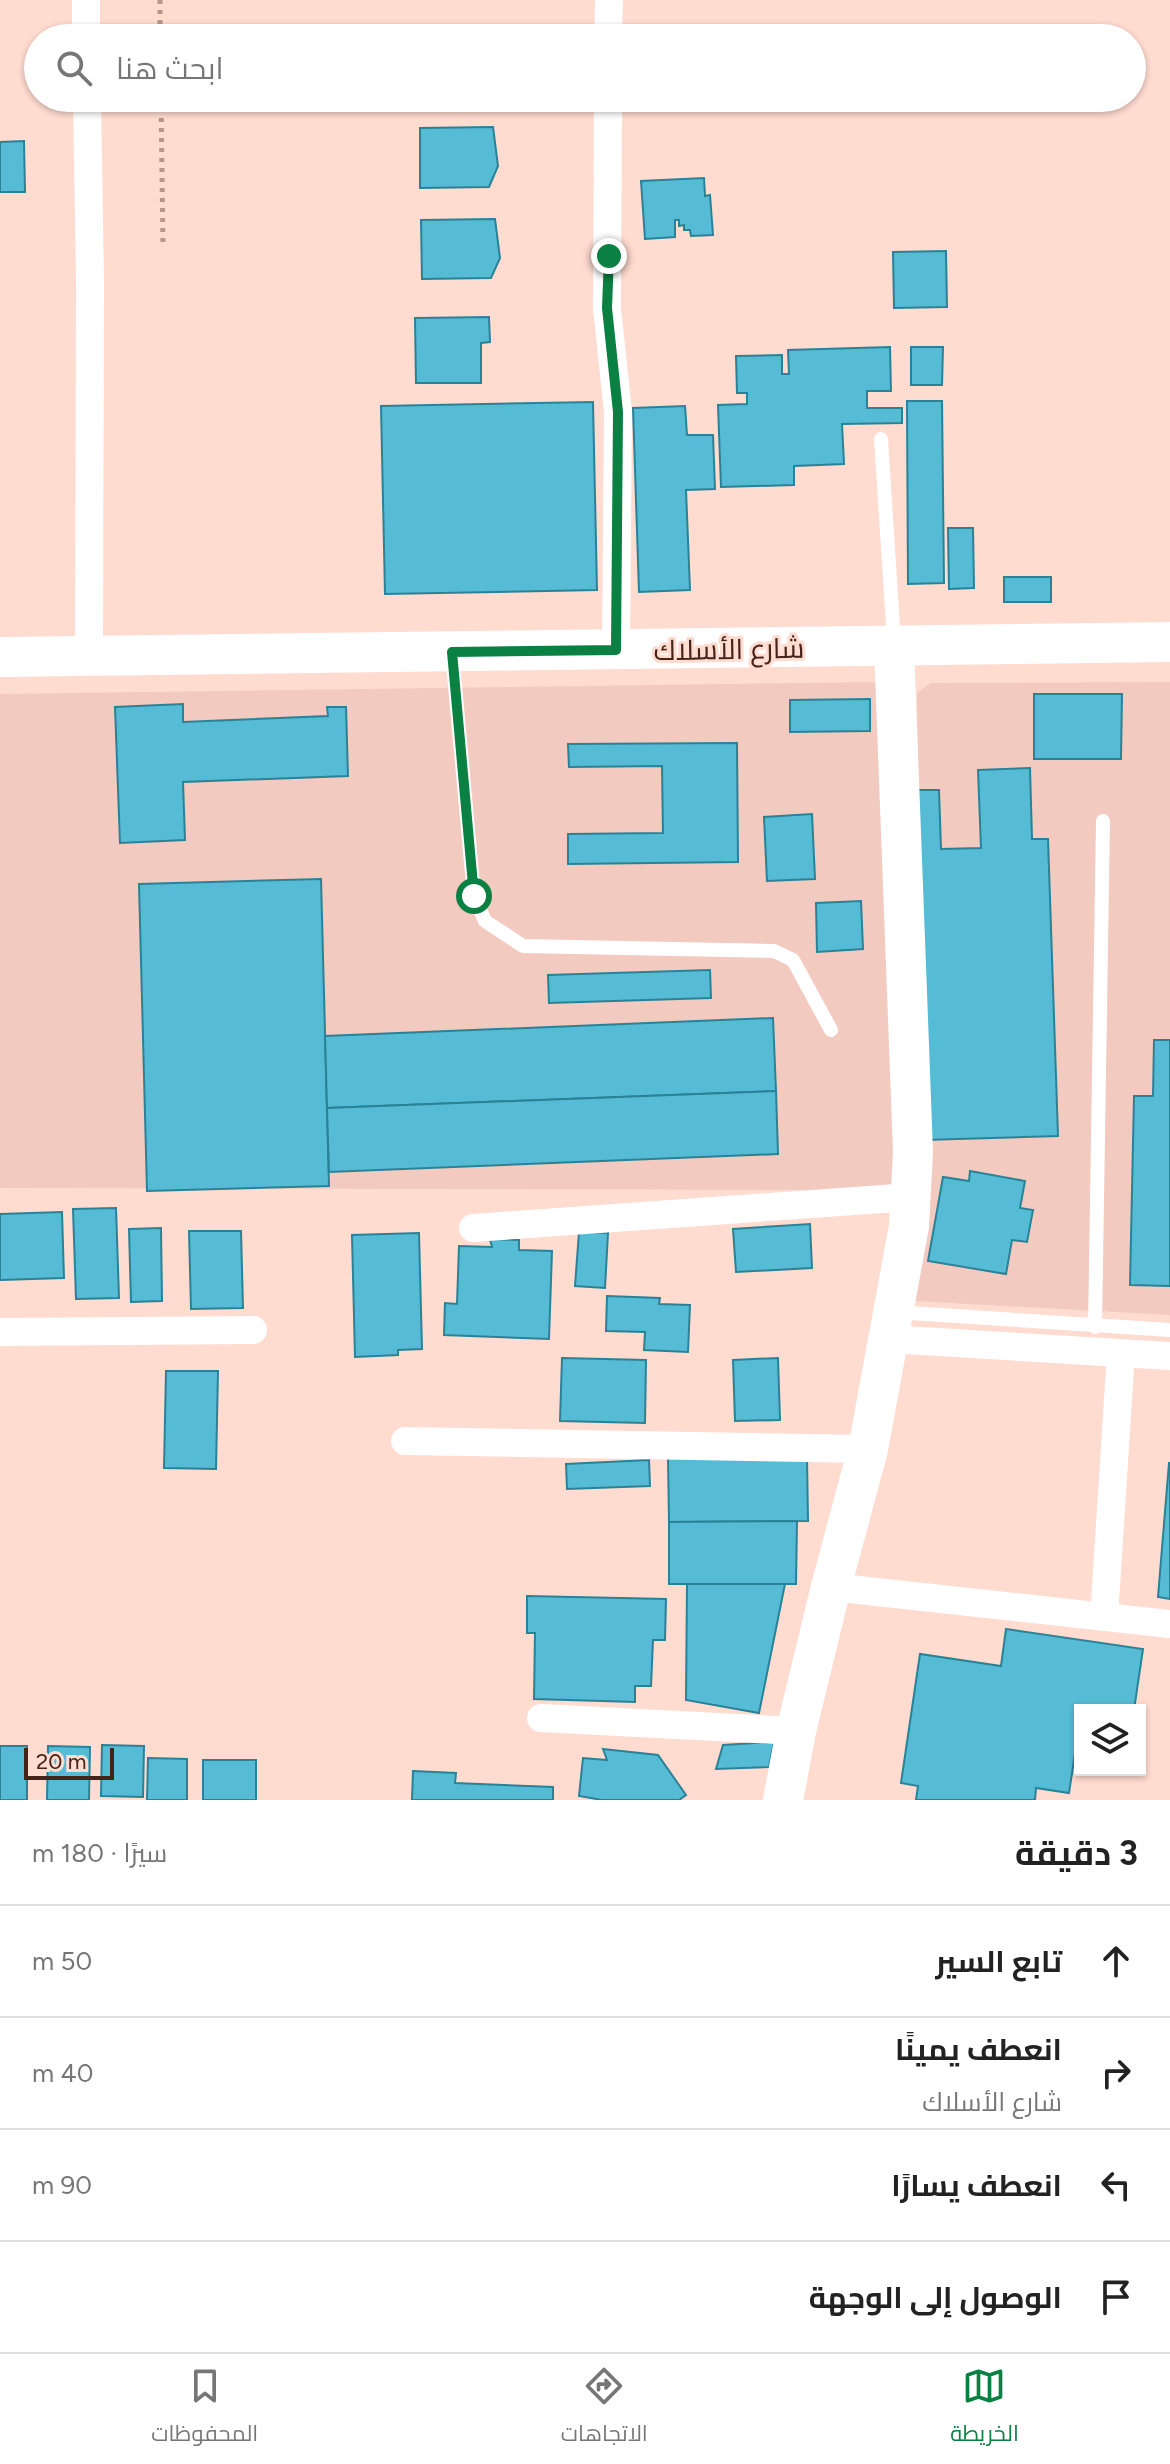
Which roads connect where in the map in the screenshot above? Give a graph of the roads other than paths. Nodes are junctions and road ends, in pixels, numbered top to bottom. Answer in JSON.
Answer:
{"nodes":[{"id":1,"x":86,"y":0,"type":"edge"},
{"id":2,"x":609,"y":0,"type":"edge"},
{"id":3,"x":86,"y":24,"type":"edge"},
{"id":4,"x":608,"y":24,"type":"edge"},
{"id":5,"x":87,"y":112,"type":"edge"},
{"id":6,"x":608,"y":112,"type":"edge"},
{"id":7,"x":881,"y":439,"type":"dead end"},
{"id":8,"x":1170,"y":642,"type":"edge"},
{"id":9,"x":894,"y":647,"type":"junction"},
{"id":10,"x":616,"y":650,"type":"junction"},
{"id":11,"x":452,"y":652,"type":"junction"},
{"id":12,"x":89,"y":656,"type":"junction"},
{"id":13,"x":0,"y":657,"type":"edge"},
{"id":14,"x":1103,"y":821,"type":"dead end"},
{"id":15,"x":831,"y":1030,"type":"dead end"},
{"id":16,"x":911,"y":1197,"type":"junction"},
{"id":17,"x":473,"y":1228,"type":"dead end"},
{"id":18,"x":891,"y":1325,"type":"junction"},
{"id":19,"x":1095,"y":1327,"type":"junction"},
{"id":20,"x":253,"y":1330,"type":"dead end"},
{"id":21,"x":1170,"y":1330,"type":"edge"},
{"id":22,"x":0,"y":1332,"type":"edge"},
{"id":23,"x":1121,"y":1353,"type":"junction"},
{"id":24,"x":1170,"y":1356,"type":"edge"},
{"id":25,"x":405,"y":1441,"type":"dead end"},
{"id":26,"x":868,"y":1449,"type":"junction"},
{"id":27,"x":831,"y":1587,"type":"junction"},
{"id":28,"x":1104,"y":1617,"type":"junction"},
{"id":29,"x":1170,"y":1624,"type":"edge"},
{"id":30,"x":541,"y":1718,"type":"dead end"},
{"id":31,"x":796,"y":1731,"type":"junction"},
{"id":32,"x":783,"y":1800,"type":"edge"}],
"edges":[{"from":1,"to":3,"type":"street"},
{"from":2,"to":4,"type":"street"},
{"from":5,"to":12,"type":"street"},
{"from":6,"to":10,"type":"street"},
{"from":7,"to":9,"type":"lane"},
{"from":8,"to":9,"type":"street","name":"شارع الأسلاك"},
{"from":9,"to":10,"type":"street","name":"شارع الأسلاك"},
{"from":9,"to":16,"type":"street"},
{"from":10,"to":11,"type":"street","name":"شارع الأسلاك"},
{"from":11,"to":12,"type":"street","name":"شارع الأسلاك"},
{"from":11,"to":15,"type":"lane"},
{"from":12,"to":13,"type":"street","name":"شارع الأسلاك"},
{"from":14,"to":19,"type":"lane"},
{"from":16,"to":17,"type":"street"},
{"from":16,"to":18,"type":"street"},
{"from":18,"to":19,"type":"lane"},
{"from":18,"to":23,"type":"street"},
{"from":18,"to":26,"type":"street"},
{"from":19,"to":21,"type":"lane"},
{"from":20,"to":22,"type":"street"},
{"from":23,"to":24,"type":"street"},
{"from":23,"to":28,"type":"street"},
{"from":25,"to":26,"type":"street"},
{"from":26,"to":27,"type":"street"},
{"from":27,"to":28,"type":"street"},
{"from":27,"to":31,"type":"street"},
{"from":28,"to":29,"type":"street"},
{"from":30,"to":31,"type":"street"},
{"from":31,"to":32,"type":"street"}]}
